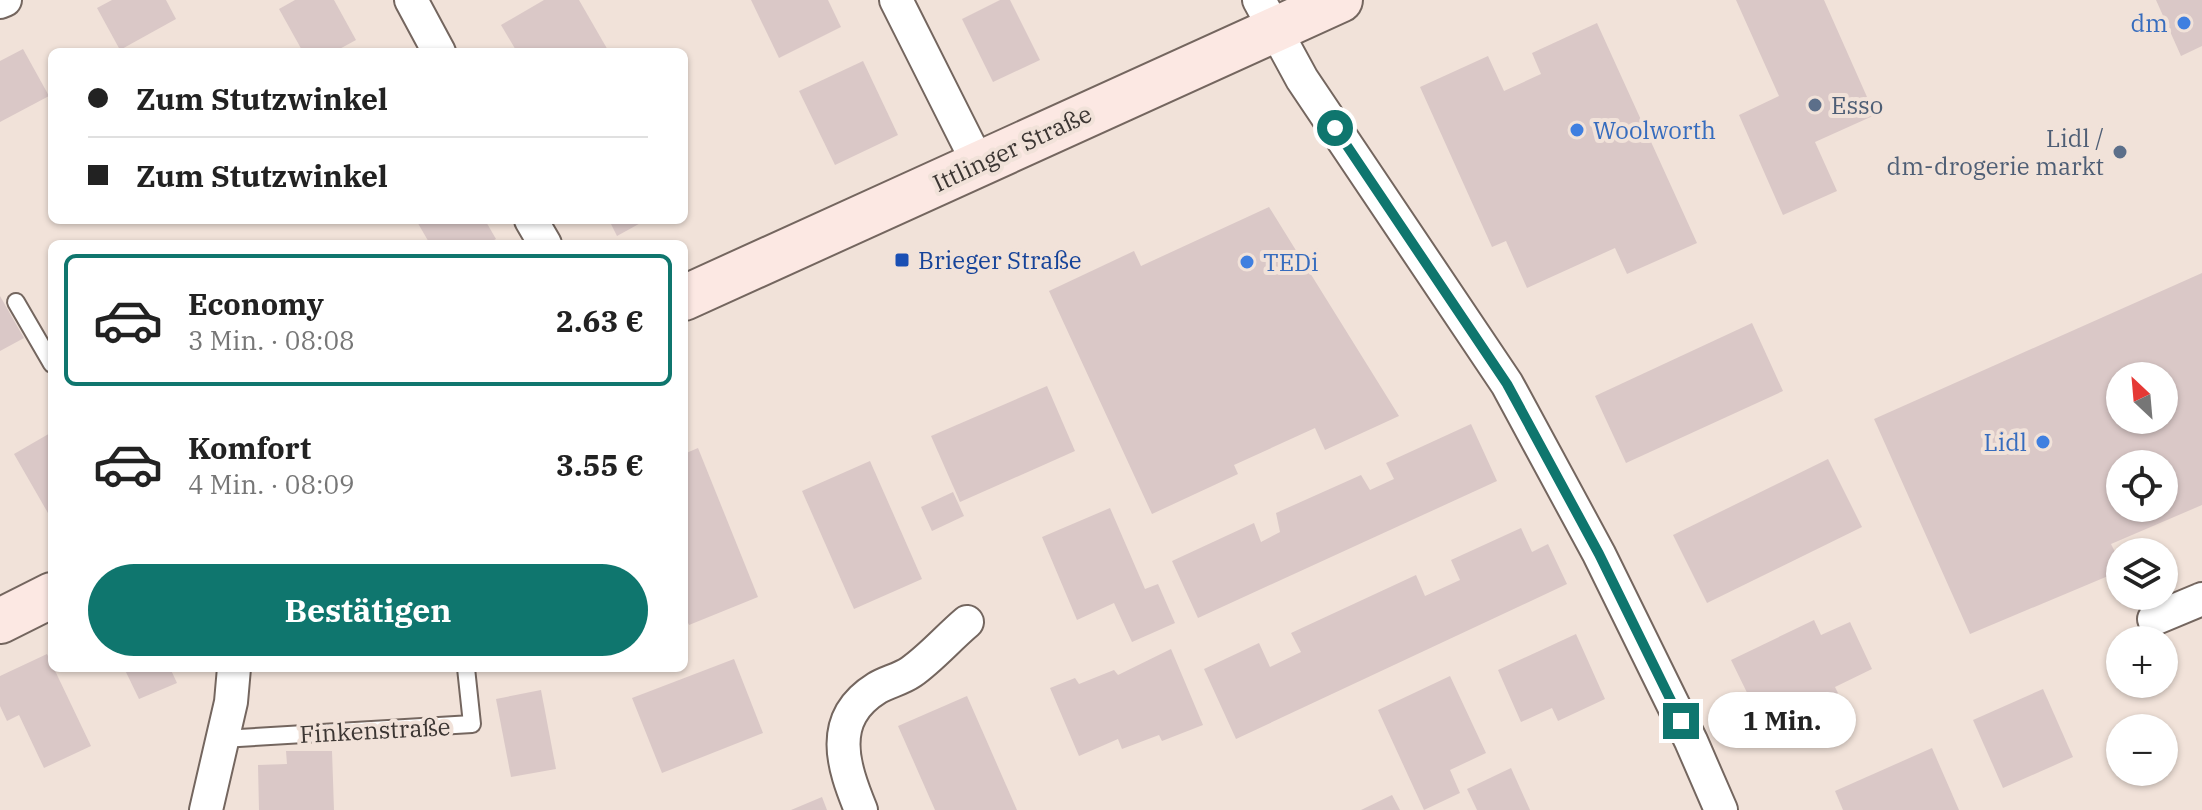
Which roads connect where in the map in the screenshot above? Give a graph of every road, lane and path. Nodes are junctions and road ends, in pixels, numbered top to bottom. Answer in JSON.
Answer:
{"nodes":[{"id":1,"x":411,"y":0,"type":"edge"},
{"id":2,"x":896,"y":0,"type":"edge"},
{"id":3,"x":1340,"y":0,"type":"edge"},
{"id":4,"x":1266,"y":15,"type":"edge"},
{"id":5,"x":437,"y":48,"type":"edge"},
{"id":6,"x":978,"y":163,"type":"junction"},
{"id":7,"x":688,"y":296,"type":"edge"},
{"id":8,"x":16,"y":302,"type":"dead end"},
{"id":9,"x":48,"y":357,"type":"edge"},
{"id":10,"x":48,"y":597,"type":"edge"},
{"id":11,"x":2202,"y":599,"type":"edge"},
{"id":12,"x":2154,"y":619,"type":"dead end"},
{"id":13,"x":0,"y":621,"type":"edge"},
{"id":14,"x":967,"y":622,"type":"dead end"},
{"id":15,"x":234,"y":672,"type":"edge"},
{"id":16,"x":466,"y":672,"type":"edge"},
{"id":17,"x":222,"y":739,"type":"junction"},
{"id":18,"x":1716,"y":808,"type":"edge"},
{"id":19,"x":206,"y":810,"type":"edge"},
{"id":20,"x":861,"y":810,"type":"edge"}],
"edges":[{"from":1,"to":5,"type":"street"},
{"from":2,"to":6,"type":"street"},
{"from":3,"to":4,"type":"street","name":"Ittlinger Straße"},
{"from":4,"to":6,"type":"street","name":"Ittlinger Straße"},
{"from":4,"to":18,"type":"street"},
{"from":6,"to":7,"type":"street","name":"Ittlinger Straße"},
{"from":8,"to":9,"type":"lane"},
{"from":10,"to":13,"type":"street"},
{"from":11,"to":12,"type":"street"},
{"from":14,"to":20,"type":"street"},
{"from":15,"to":17,"type":"street"},
{"from":16,"to":17,"type":"lane","name":"Finkenstraße"},
{"from":17,"to":19,"type":"street"}]}
